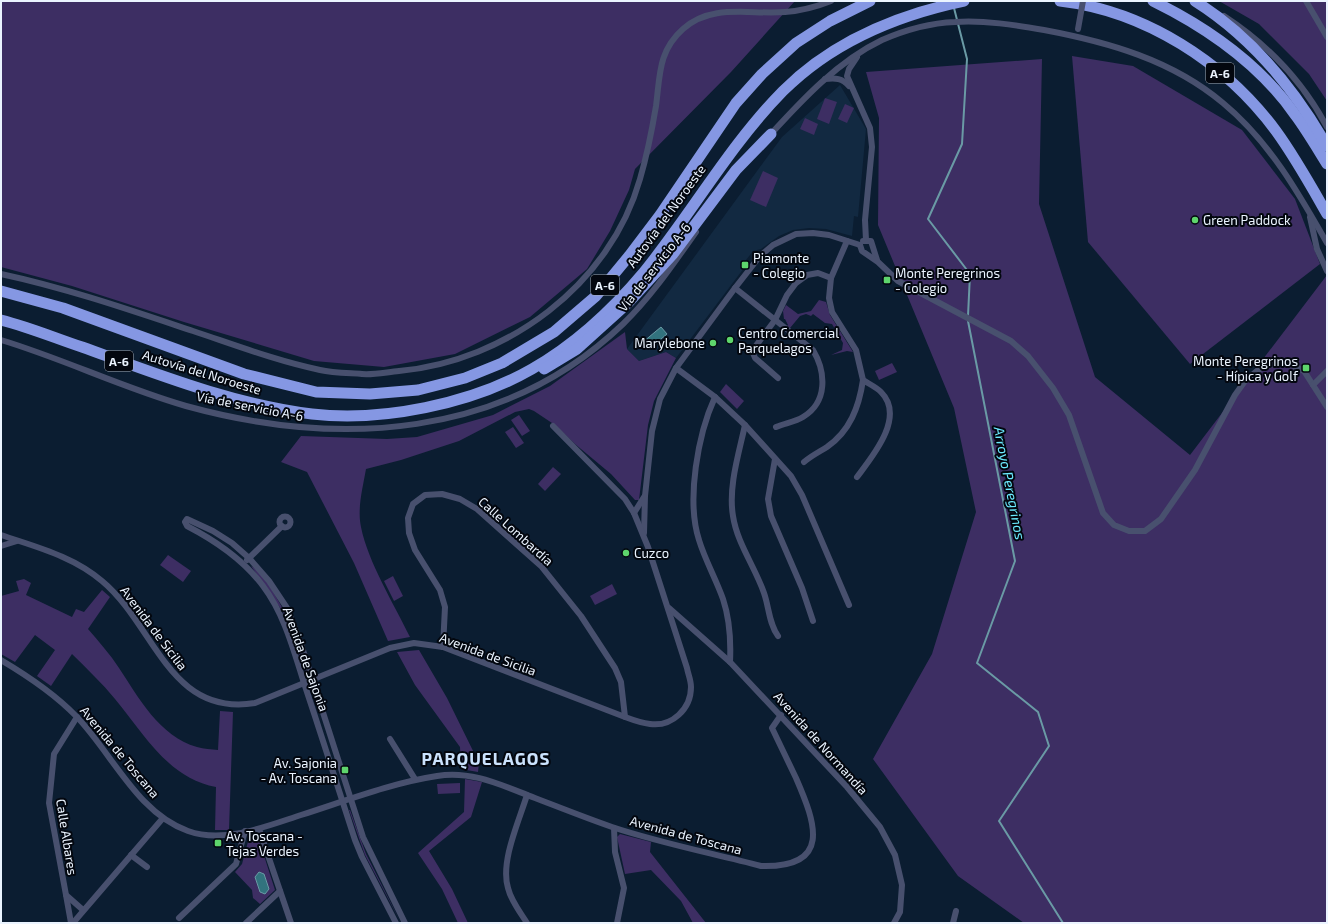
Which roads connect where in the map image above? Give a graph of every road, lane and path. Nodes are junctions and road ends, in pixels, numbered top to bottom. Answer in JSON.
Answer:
{"nodes":[{"id":1,"x":831,"y":1,"type":"edge"},
{"id":2,"x":870,"y":1,"type":"edge"},
{"id":3,"x":964,"y":1,"type":"edge"},
{"id":4,"x":1060,"y":1,"type":"edge"},
{"id":5,"x":1082,"y":1,"type":"edge"},
{"id":6,"x":1153,"y":1,"type":"edge"},
{"id":7,"x":1195,"y":1,"type":"edge"},
{"id":8,"x":1201,"y":1,"type":"edge"},
{"id":9,"x":1306,"y":1,"type":"edge"},
{"id":10,"x":1078,"y":29,"type":"junction"},
{"id":11,"x":1066,"y":34,"type":"junction"},
{"id":12,"x":1327,"y":37,"type":"edge"},
{"id":13,"x":1096,"y":40,"type":"junction"},
{"id":14,"x":859,"y":54,"type":"junction"},
{"id":15,"x":825,"y":79,"type":"junction"},
{"id":16,"x":852,"y":88,"type":"junction"},
{"id":17,"x":1327,"y":127,"type":"edge"},
{"id":18,"x":771,"y":134,"type":"junction"},
{"id":19,"x":1327,"y":146,"type":"edge"},
{"id":20,"x":1327,"y":164,"type":"edge"},
{"id":21,"x":1308,"y":210,"type":"junction"},
{"id":22,"x":1327,"y":214,"type":"edge"},
{"id":23,"x":866,"y":240,"type":"junction"},
{"id":24,"x":847,"y":241,"type":"junction"},
{"id":25,"x":1327,"y":243,"type":"edge"},
{"id":26,"x":860,"y":245,"type":"junction"},
{"id":27,"x":872,"y":247,"type":"junction"},
{"id":28,"x":865,"y":252,"type":"junction"},
{"id":29,"x":878,"y":262,"type":"junction"},
{"id":30,"x":1327,"y":271,"type":"edge"},
{"id":31,"x":1,"y":274,"type":"edge"},
{"id":32,"x":831,"y":278,"type":"junction"},
{"id":33,"x":734,"y":288,"type":"junction"},
{"id":34,"x":1,"y":291,"type":"edge"},
{"id":35,"x":1,"y":320,"type":"edge"},
{"id":36,"x":775,"y":320,"type":"junction"},
{"id":37,"x":1,"y":340,"type":"edge"},
{"id":38,"x":676,"y":368,"type":"junction"},
{"id":39,"x":533,"y":369,"type":"junction"},
{"id":40,"x":1327,"y":371,"type":"edge"},
{"id":41,"x":778,"y":378,"type":"dead end"},
{"id":42,"x":863,"y":380,"type":"junction"},
{"id":43,"x":1313,"y":385,"type":"junction"},
{"id":44,"x":715,"y":396,"type":"junction"},
{"id":45,"x":1327,"y":407,"type":"edge"},
{"id":46,"x":744,"y":425,"type":"junction"},
{"id":47,"x":553,"y":426,"type":"dead end"},
{"id":48,"x":776,"y":427,"type":"dead end"},
{"id":49,"x":775,"y":459,"type":"junction"},
{"id":50,"x":804,"y":462,"type":"dead end"},
{"id":51,"x":857,"y":477,"type":"dead end"},
{"id":52,"x":645,"y":496,"type":"junction"},
{"id":53,"x":634,"y":513,"type":"junction"},
{"id":54,"x":282,"y":526,"type":"dead end"},
{"id":55,"x":1,"y":535,"type":"edge"},
{"id":56,"x":644,"y":536,"type":"junction"},
{"id":57,"x":18,"y":541,"type":"junction"},
{"id":58,"x":1,"y":546,"type":"edge"},
{"id":59,"x":249,"y":558,"type":"junction"},
{"id":60,"x":244,"y":564,"type":"junction"},
{"id":61,"x":850,"y":605,"type":"dead end"},
{"id":62,"x":668,"y":607,"type":"junction"},
{"id":63,"x":813,"y":620,"type":"dead end"},
{"id":64,"x":778,"y":636,"type":"dead end"},
{"id":65,"x":443,"y":647,"type":"junction"},
{"id":66,"x":1,"y":660,"type":"edge"},
{"id":67,"x":730,"y":662,"type":"junction"},
{"id":68,"x":312,"y":680,"type":"junction"},
{"id":69,"x":304,"y":683,"type":"junction"},
{"id":70,"x":781,"y":715,"type":"junction"},
{"id":71,"x":77,"y":717,"type":"junction"},
{"id":72,"x":625,"y":718,"type":"junction"},
{"id":73,"x":390,"y":739,"type":"dead end"},
{"id":74,"x":415,"y":779,"type":"junction"},
{"id":75,"x":527,"y":795,"type":"junction"},
{"id":76,"x":351,"y":800,"type":"junction"},
{"id":77,"x":343,"y":802,"type":"junction"},
{"id":78,"x":163,"y":818,"type":"junction"},
{"id":79,"x":614,"y":828,"type":"junction"},
{"id":80,"x":259,"y":829,"type":"junction"},
{"id":81,"x":245,"y":831,"type":"junction"},
{"id":82,"x":131,"y":855,"type":"junction"},
{"id":83,"x":147,"y":867,"type":"dead end"},
{"id":84,"x":280,"y":891,"type":"junction"},
{"id":85,"x":66,"y":896,"type":"junction"},
{"id":86,"x":83,"y":910,"type":"junction"},
{"id":87,"x":956,"y":912,"type":"dead end"},
{"id":88,"x":179,"y":918,"type":"dead end"},
{"id":89,"x":72,"y":923,"type":"edge"},
{"id":90,"x":246,"y":923,"type":"edge"},
{"id":91,"x":291,"y":923,"type":"edge"},
{"id":92,"x":396,"y":923,"type":"edge"},
{"id":93,"x":405,"y":923,"type":"edge"},
{"id":94,"x":527,"y":923,"type":"edge"},
{"id":95,"x":617,"y":923,"type":"edge"},
{"id":96,"x":894,"y":923,"type":"edge"},
{"id":97,"x":952,"y":923,"type":"edge"}],
"edges":[{"from":1,"to":31,"type":"street"},
{"from":2,"to":34,"type":"highway","name":"Autovía del Noroeste","number":"A-6"},
{"from":3,"to":39,"type":"highway","name":"Autovía del Noroeste","number":"A-6"},
{"from":4,"to":22,"type":"highway","number":"A-6"},
{"from":5,"to":10,"type":"street","bridge":true},
{"from":6,"to":20,"type":"highway","number":"A-6"},
{"from":7,"to":19,"type":"highway"},
{"from":8,"to":17,"type":"street"},
{"from":9,"to":12,"type":"street"},
{"from":10,"to":11,"type":"street"},
{"from":10,"to":13,"type":"street"},
{"from":11,"to":13,"type":"street","name":"Vía de servicio A-6"},
{"from":11,"to":14,"type":"street","name":"Vía de servicio A-6"},
{"from":13,"to":21,"type":"street","name":"Vía de servicio A-6"},
{"from":14,"to":15,"type":"street","name":"Vía de servicio A-6"},
{"from":14,"to":16,"type":"street"},
{"from":15,"to":16,"type":"street"},
{"from":15,"to":18,"type":"street","name":"Vía de servicio A-6"},
{"from":16,"to":23,"type":"street"},
{"from":18,"to":37,"type":"street","name":"Vía de servicio A-6"},
{"from":18,"to":39,"type":"highway"},
{"from":21,"to":25,"type":"street","name":"Vía de servicio A-6"},
{"from":21,"to":30,"type":"street"},
{"from":23,"to":26,"type":"street"},
{"from":23,"to":27,"type":"street"},
{"from":24,"to":26,"type":"street"},
{"from":24,"to":32,"type":"street"},
{"from":24,"to":33,"type":"street"},
{"from":26,"to":28,"type":"street"},
{"from":27,"to":28,"type":"street"},
{"from":27,"to":29,"type":"street"},
{"from":28,"to":29,"type":"street"},
{"from":29,"to":43,"type":"street"},
{"from":32,"to":36,"type":"street"},
{"from":32,"to":42,"type":"street"},
{"from":33,"to":36,"type":"street"},
{"from":33,"to":38,"type":"street"},
{"from":35,"to":39,"type":"highway","name":"Autovía del Noroeste","number":"A-6"},
{"from":36,"to":41,"type":"street"},
{"from":36,"to":48,"type":"street"},
{"from":38,"to":44,"type":"street"},
{"from":38,"to":52,"type":"street"},
{"from":40,"to":43,"type":"street"},
{"from":42,"to":50,"type":"street"},
{"from":42,"to":51,"type":"street"},
{"from":43,"to":45,"type":"street"},
{"from":44,"to":46,"type":"street"},
{"from":44,"to":67,"type":"street"},
{"from":46,"to":49,"type":"street"},
{"from":46,"to":64,"type":"street"},
{"from":47,"to":53,"type":"street","name":"Avenida de Sicilia"},
{"from":49,"to":61,"type":"street"},
{"from":49,"to":63,"type":"street"},
{"from":52,"to":53,"type":"street"},
{"from":52,"to":56,"type":"street"},
{"from":53,"to":56,"type":"street","name":"Avenida de Sicilia"},
{"from":54,"to":59,"type":"street"},
{"from":55,"to":57,"type":"street","name":"Avenida de Sicilia"},
{"from":56,"to":62,"type":"street","name":"Avenida de Sicilia"},
{"from":57,"to":58,"type":"street"},
{"from":57,"to":69,"type":"street","name":"Avenida de Sicilia"},
{"from":59,"to":60,"type":"street"},
{"from":59,"to":60,"type":"street","name":"Avenida de Sajonia"},
{"from":59,"to":68,"type":"street","name":"Avenida de Sajonia"},
{"from":60,"to":69,"type":"street","name":"Avenida de Sajonia"},
{"from":62,"to":67,"type":"street","name":"Avenida de Normandía"},
{"from":62,"to":72,"type":"street","name":"Avenida de Sicilia"},
{"from":65,"to":68,"type":"street","name":"Avenida de Sicilia"},
{"from":65,"to":72,"type":"street","name":"Avenida de Sicilia"},
{"from":65,"to":72,"type":"street","name":"Calle Lombardía"},
{"from":66,"to":71,"type":"street","name":"Avenida de Toscana"},
{"from":67,"to":70,"type":"street","name":"Avenida de Normandía"},
{"from":68,"to":69,"type":"street","name":"Avenida de Sicilia"},
{"from":68,"to":76,"type":"street","name":"Avenida de Sajonia"},
{"from":69,"to":77,"type":"street","name":"Avenida de Sajonia"},
{"from":70,"to":79,"type":"street","name":"Avenida de Toscana"},
{"from":70,"to":96,"type":"street","name":"Avenida de Normandía"},
{"from":71,"to":78,"type":"street","name":"Avenida de Toscana"},
{"from":71,"to":85,"type":"street","name":"Calle Albares"},
{"from":73,"to":74,"type":"street"},
{"from":74,"to":75,"type":"street","name":"Avenida de Toscana"},
{"from":74,"to":76,"type":"street","name":"Avenida de Toscana"},
{"from":75,"to":79,"type":"street","name":"Avenida de Toscana"},
{"from":75,"to":94,"type":"street"},
{"from":76,"to":77,"type":"street","name":"Avenida de Toscana"},
{"from":76,"to":93,"type":"street","name":"Avenida de Sajonia"},
{"from":77,"to":80,"type":"street","name":"Avenida de Toscana"},
{"from":77,"to":92,"type":"street","name":"Avenida de Sajonia"},
{"from":78,"to":81,"type":"street","name":"Avenida de Toscana"},
{"from":78,"to":82,"type":"street","name":"Calle Albares"},
{"from":79,"to":95,"type":"street"},
{"from":80,"to":81,"type":"street","name":"Avenida de Toscana"},
{"from":80,"to":84,"type":"street"},
{"from":81,"to":88,"type":"street"},
{"from":82,"to":83,"type":"street"},
{"from":82,"to":86,"type":"street","name":"Calle Albares"},
{"from":84,"to":90,"type":"street"},
{"from":84,"to":91,"type":"street"},
{"from":85,"to":86,"type":"street","name":"Calle Albares"},
{"from":85,"to":89,"type":"street","name":"Calle Albares"},
{"from":86,"to":89,"type":"street","name":"Calle Albares"},
{"from":87,"to":97,"type":"street"}]}
